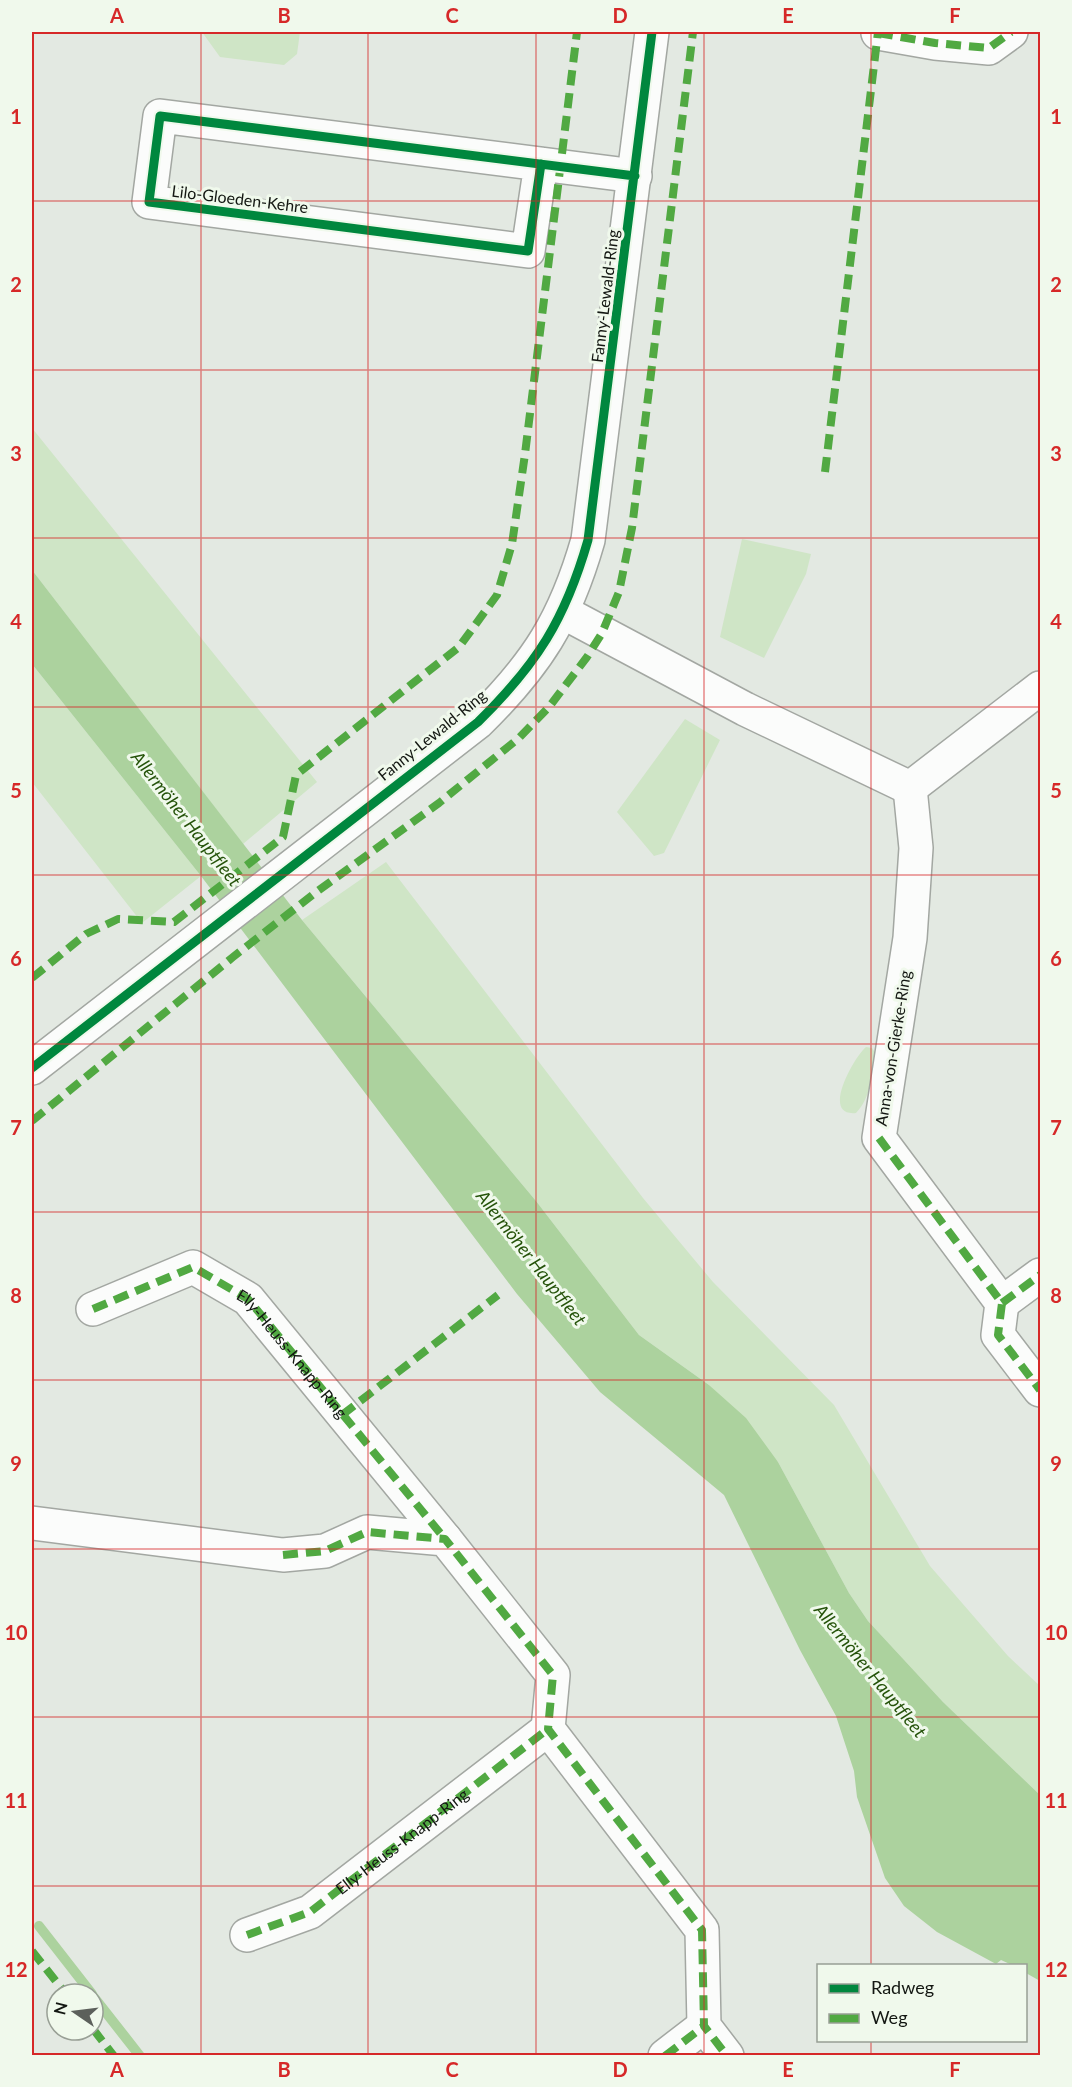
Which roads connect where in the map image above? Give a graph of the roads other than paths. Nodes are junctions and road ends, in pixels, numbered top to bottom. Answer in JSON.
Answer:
{"nodes":[{"id":1,"x":652,"y":32,"type":"edge"},
{"id":2,"x":1011,"y":32,"type":"edge"},
{"id":3,"x":878,"y":33,"type":"edge"},
{"id":4,"x":541,"y":164,"type":"junction"},
{"id":5,"x":634,"y":176,"type":"junction"},
{"id":6,"x":563,"y":612,"type":"junction"},
{"id":7,"x":1041,"y":688,"type":"edge"},
{"id":8,"x":910,"y":788,"type":"junction"},
{"id":9,"x":32,"y":1068,"type":"edge"},
{"id":10,"x":1041,"y":1275,"type":"edge"},
{"id":11,"x":1002,"y":1303,"type":"junction"},
{"id":12,"x":93,"y":1309,"type":"dead end"},
{"id":13,"x":1041,"y":1390,"type":"edge"},
{"id":14,"x":32,"y":1523,"type":"edge"},
{"id":15,"x":445,"y":1539,"type":"junction"},
{"id":16,"x":548,"y":1729,"type":"junction"},
{"id":17,"x":248,"y":1935,"type":"dead end"},
{"id":18,"x":704,"y":2026,"type":"junction"},
{"id":19,"x":665,"y":2055,"type":"edge"},
{"id":20,"x":727,"y":2055,"type":"edge"}],
"edges":[{"from":1,"to":5,"type":"street","name":"Fanny-Lewald-Ring"},
{"from":2,"to":3,"type":"street"},
{"from":4,"to":4,"type":"street","name":"Lilo-Gloeden-Kehre"},
{"from":4,"to":5,"type":"street","name":"Lilo-Gloeden-Kehre"},
{"from":5,"to":6,"type":"street","name":"Fanny-Lewald-Ring"},
{"from":6,"to":8,"type":"street"},
{"from":6,"to":9,"type":"street","name":"Fanny-Lewald-Ring"},
{"from":7,"to":8,"type":"street"},
{"from":8,"to":11,"type":"street","name":"Anna-von-Gierke-Ring"},
{"from":10,"to":11,"type":"street"},
{"from":11,"to":13,"type":"street"},
{"from":12,"to":15,"type":"street","name":"Elly-Heuss-Knapp-Ring"},
{"from":14,"to":15,"type":"street"},
{"from":15,"to":16,"type":"street","name":"Elly-Heuss-Knapp-Ring"},
{"from":16,"to":17,"type":"street","name":"Elly-Heuss-Knapp-Ring"},
{"from":16,"to":18,"type":"street"},
{"from":18,"to":19,"type":"street"},
{"from":18,"to":20,"type":"street"}]}
